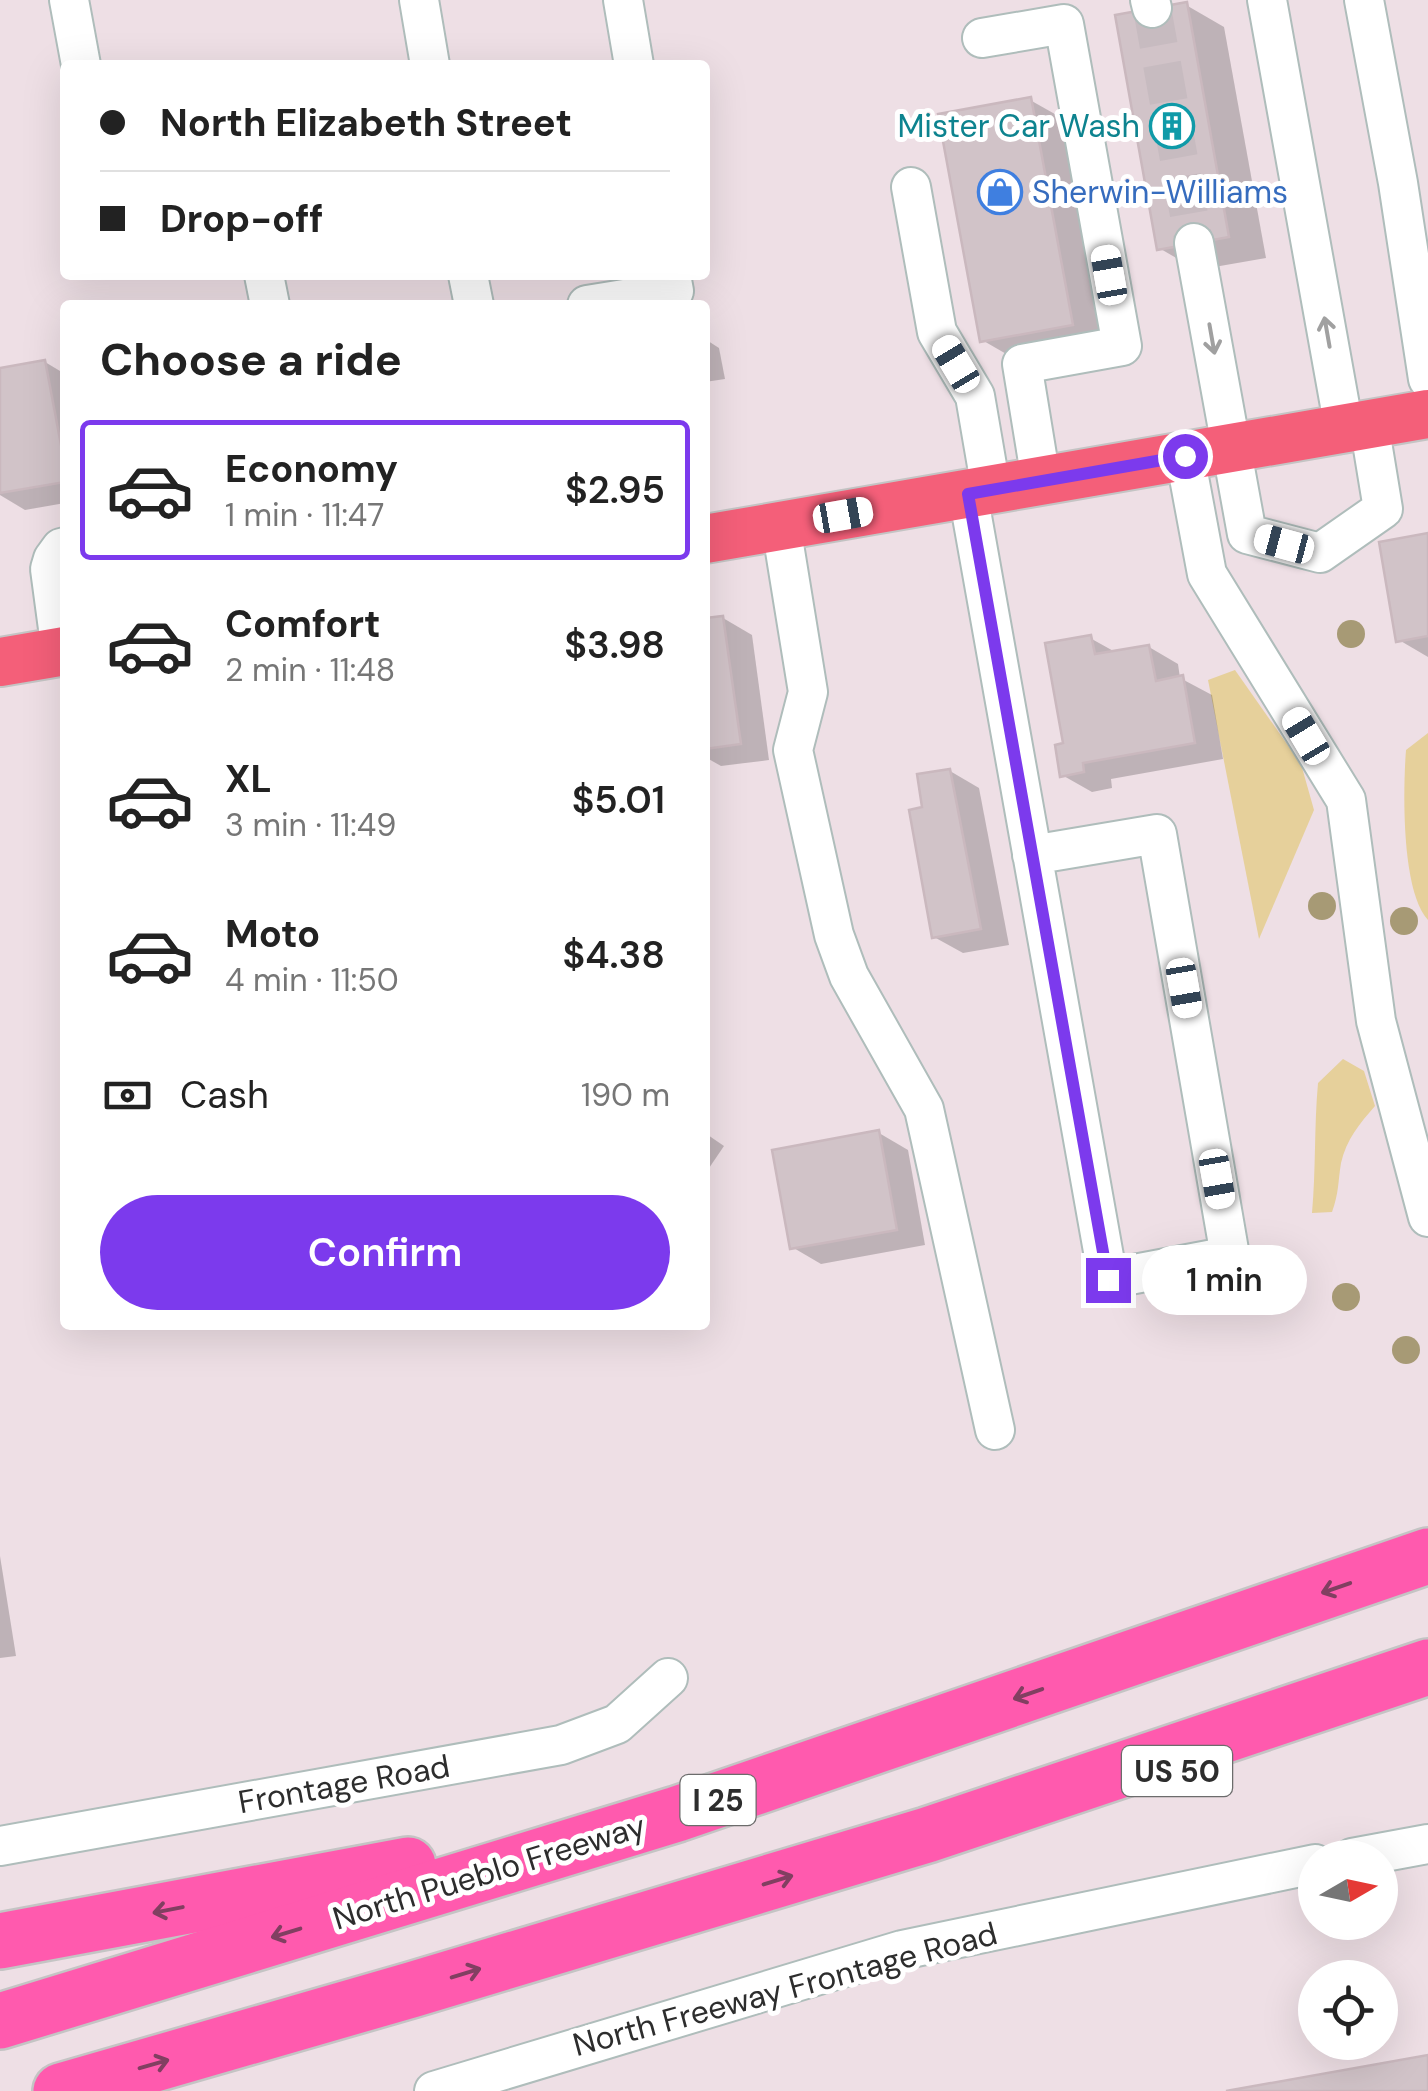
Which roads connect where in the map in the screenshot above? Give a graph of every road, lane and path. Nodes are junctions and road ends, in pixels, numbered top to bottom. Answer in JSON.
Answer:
{"nodes":[{"id":1,"x":69,"y":0,"type":"edge"},
{"id":2,"x":418,"y":0,"type":"edge"},
{"id":3,"x":622,"y":0,"type":"edge"},
{"id":4,"x":1267,"y":0,"type":"edge"},
{"id":5,"x":1364,"y":0,"type":"edge"},
{"id":6,"x":982,"y":38,"type":"dead end"},
{"id":7,"x":80,"y":60,"type":"edge"},
{"id":8,"x":429,"y":60,"type":"edge"},
{"id":9,"x":633,"y":60,"type":"edge"},
{"id":10,"x":912,"y":187,"type":"dead end"},
{"id":11,"x":1194,"y":243,"type":"tunnel mouth"},
{"id":12,"x":672,"y":280,"type":"edge"},
{"id":13,"x":618,"y":300,"type":"edge"},
{"id":14,"x":1428,"y":379,"type":"edge"},
{"id":15,"x":1428,"y":414,"type":"edge"},
{"id":16,"x":1356,"y":426,"type":"junction"},
{"id":17,"x":1232,"y":448,"type":"junction"},
{"id":18,"x":1185,"y":456,"type":"junction"},
{"id":19,"x":1042,"y":480,"type":"junction"},
{"id":20,"x":979,"y":492,"type":"junction"},
{"id":21,"x":780,"y":526,"type":"junction"},
{"id":22,"x":710,"y":538,"type":"edge"},
{"id":23,"x":60,"y":550,"type":"edge"},
{"id":24,"x":60,"y":632,"type":"edge"},
{"id":25,"x":60,"y":652,"type":"edge"},
{"id":26,"x":0,"y":662,"type":"edge"},
{"id":27,"x":1032,"y":854,"type":"junction"},
{"id":28,"x":1428,"y":1218,"type":"edge"},
{"id":29,"x":995,"y":1430,"type":"dead end"},
{"id":30,"x":1428,"y":1556,"type":"edge"},
{"id":31,"x":1428,"y":1666,"type":"edge"},
{"id":32,"x":668,"y":1678,"type":"dead end"},
{"id":33,"x":1428,"y":1707,"type":"edge"},
{"id":34,"x":677,"y":1814,"type":"junction"},
{"id":35,"x":927,"y":1834,"type":"junction"},
{"id":36,"x":1428,"y":1844,"type":"edge"},
{"id":37,"x":0,"y":1846,"type":"edge"},
{"id":38,"x":1398,"y":1850,"type":"edge"},
{"id":39,"x":1298,"y":1868,"type":"edge"},
{"id":40,"x":0,"y":1941,"type":"edge"},
{"id":41,"x":0,"y":2021,"type":"edge"},
{"id":42,"x":61,"y":2091,"type":"edge"},
{"id":43,"x":434,"y":2091,"type":"edge"}],
"edges":[{"from":1,"to":7,"type":"street"},
{"from":2,"to":8,"type":"street"},
{"from":3,"to":9,"type":"street"},
{"from":16,"to":4,"type":"street","one_way":true},
{"from":5,"to":14,"type":"street"},
{"from":6,"to":19,"type":"street"},
{"from":10,"to":20,"type":"street"},
{"from":11,"to":17,"type":"street","one_way":true},
{"from":12,"to":13,"type":"street"},
{"from":15,"to":16,"type":"main road"},
{"from":16,"to":17,"type":"main road"},
{"from":16,"to":17,"type":"street"},
{"from":17,"to":18,"type":"main road"},
{"from":18,"to":19,"type":"main road"},
{"from":18,"to":28,"type":"street"},
{"from":19,"to":20,"type":"main road"},
{"from":20,"to":21,"type":"main road"},
{"from":20,"to":27,"type":"street"},
{"from":21,"to":22,"type":"main road"},
{"from":21,"to":29,"type":"street"},
{"from":23,"to":24,"type":"street"},
{"from":25,"to":26,"type":"main road"},
{"from":27,"to":27,"type":"street"},
{"from":30,"to":34,"type":"highway","name":"North Pueblo Freeway","number":"I 25","one_way":true},
{"from":31,"to":35,"type":"highway"},
{"from":32,"to":37,"type":"street","name":"Frontage Road"},
{"from":33,"to":35,"type":"highway","number":"US 50"},
{"from":34,"to":40,"type":"highway","one_way":true},
{"from":34,"to":41,"type":"highway","name":"North Pueblo Freeway","number":"I 25","one_way":true},
{"from":42,"to":35,"type":"highway","one_way":true},
{"from":36,"to":38,"type":"street"},
{"from":39,"to":43,"type":"street","name":"North Freeway Frontage Road"}]}
